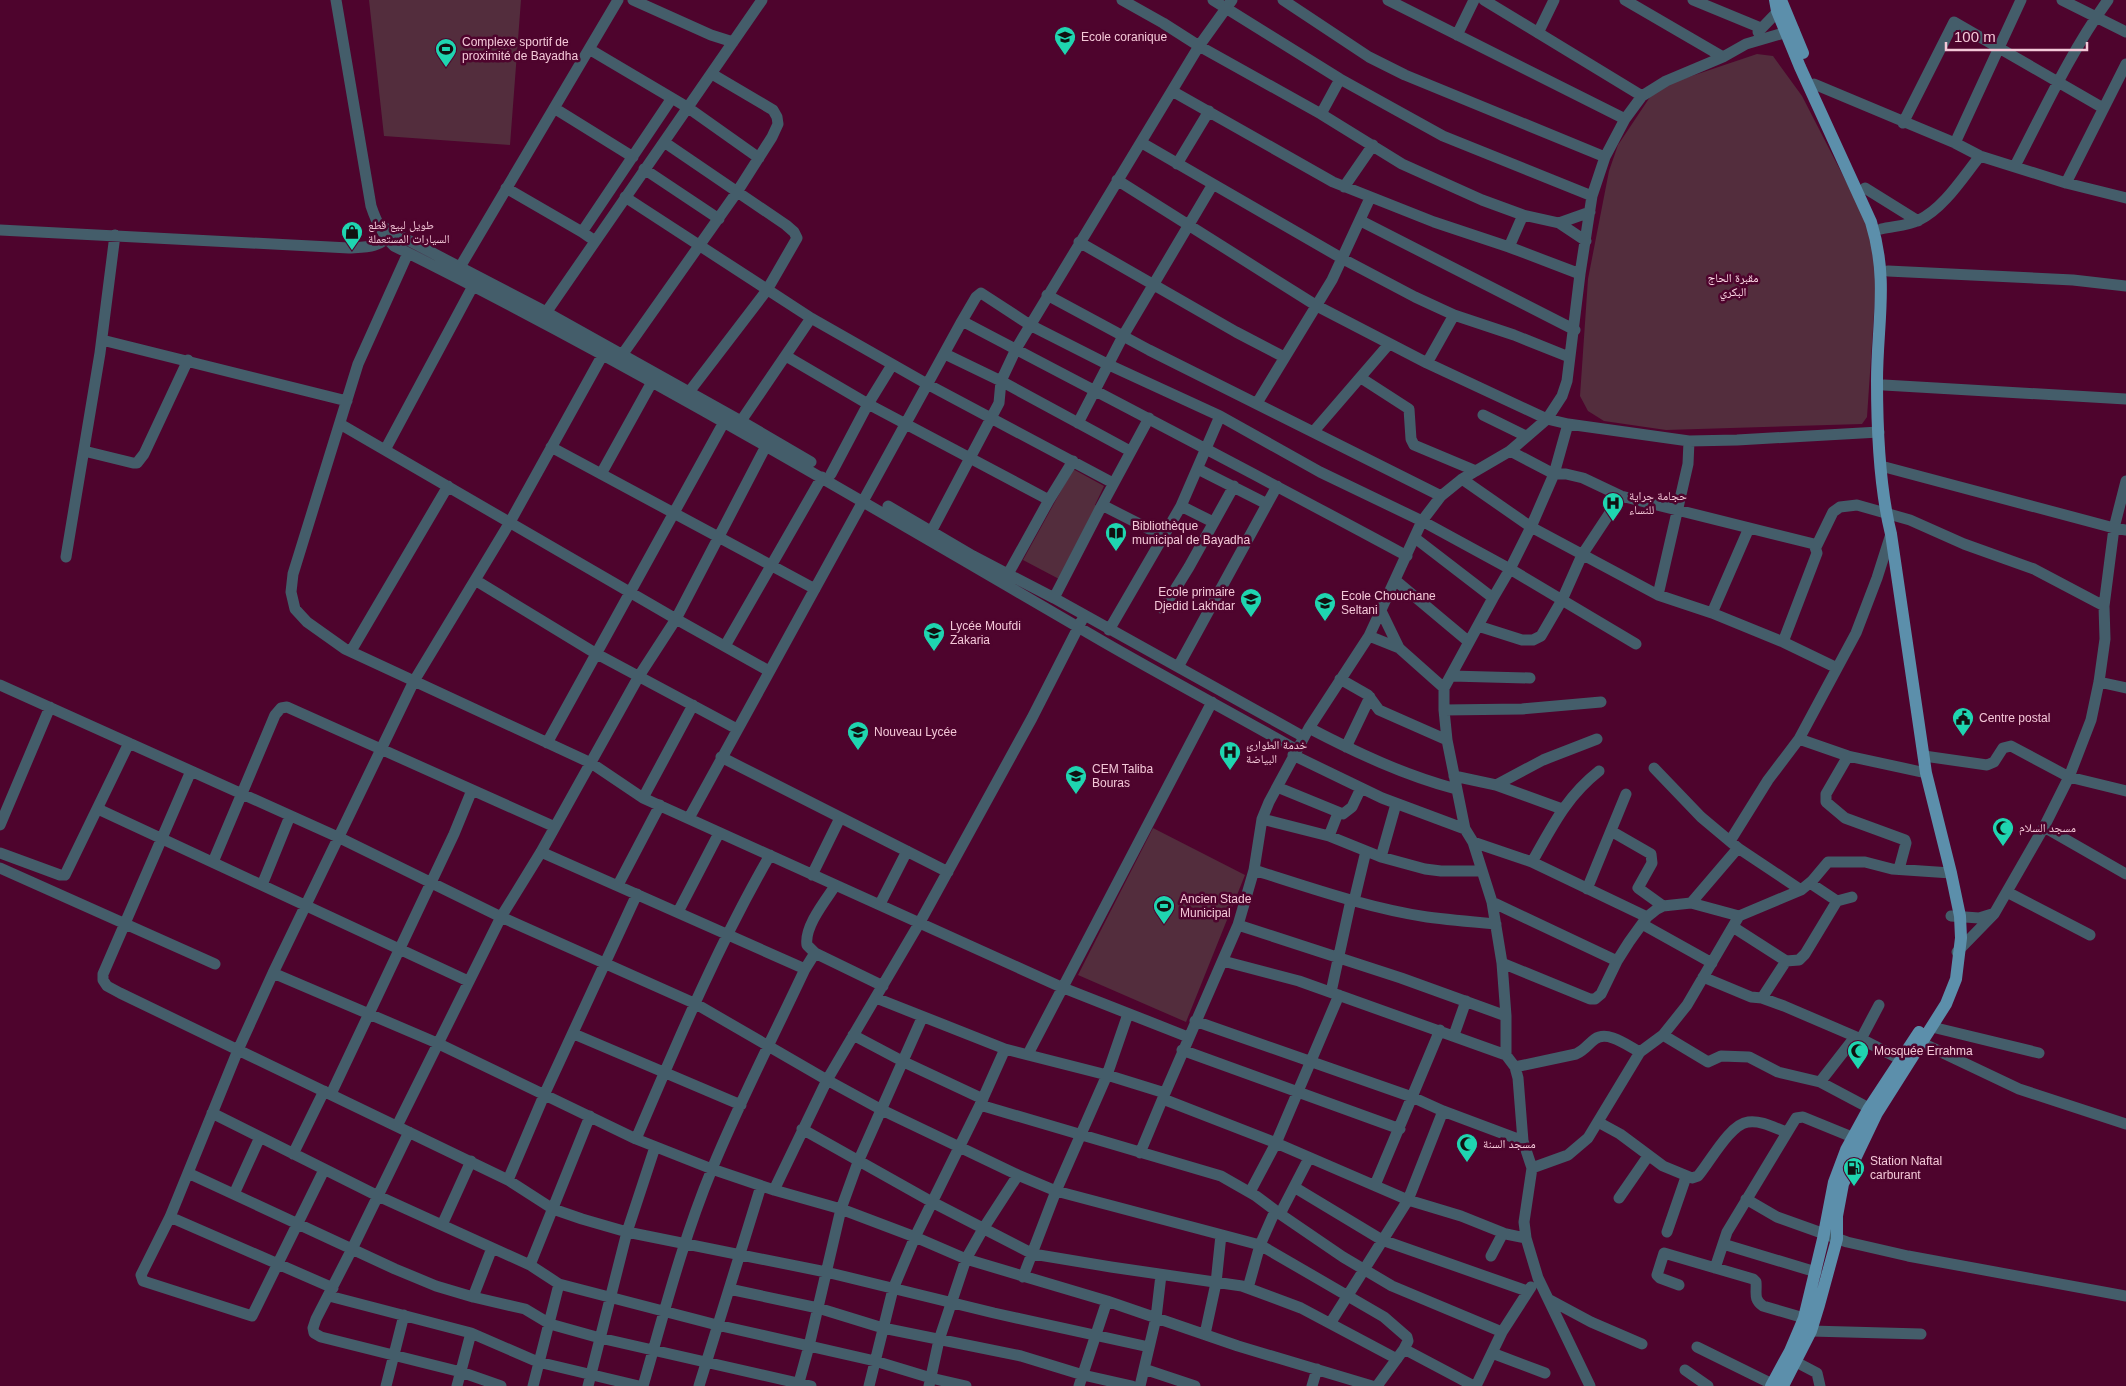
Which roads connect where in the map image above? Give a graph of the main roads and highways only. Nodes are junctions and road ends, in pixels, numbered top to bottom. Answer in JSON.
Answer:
{"nodes":[{"id":1,"x":1779,"y":4,"type":"edge"},
{"id":2,"x":1790,"y":31,"type":"junction"},
{"id":3,"x":1879,"y":432,"type":"junction"},
{"id":4,"x":1956,"y":954,"type":"junction"},
{"id":5,"x":1776,"y":1385,"type":"edge"}],
"edges":[{"from":1,"to":2,"type":"main road"},
{"from":2,"to":3,"type":"main road"},
{"from":2,"to":3,"type":"main road"},
{"from":3,"to":4,"type":"main road"},
{"from":4,"to":5,"type":"main road"},
{"from":4,"to":5,"type":"main road"}]}
